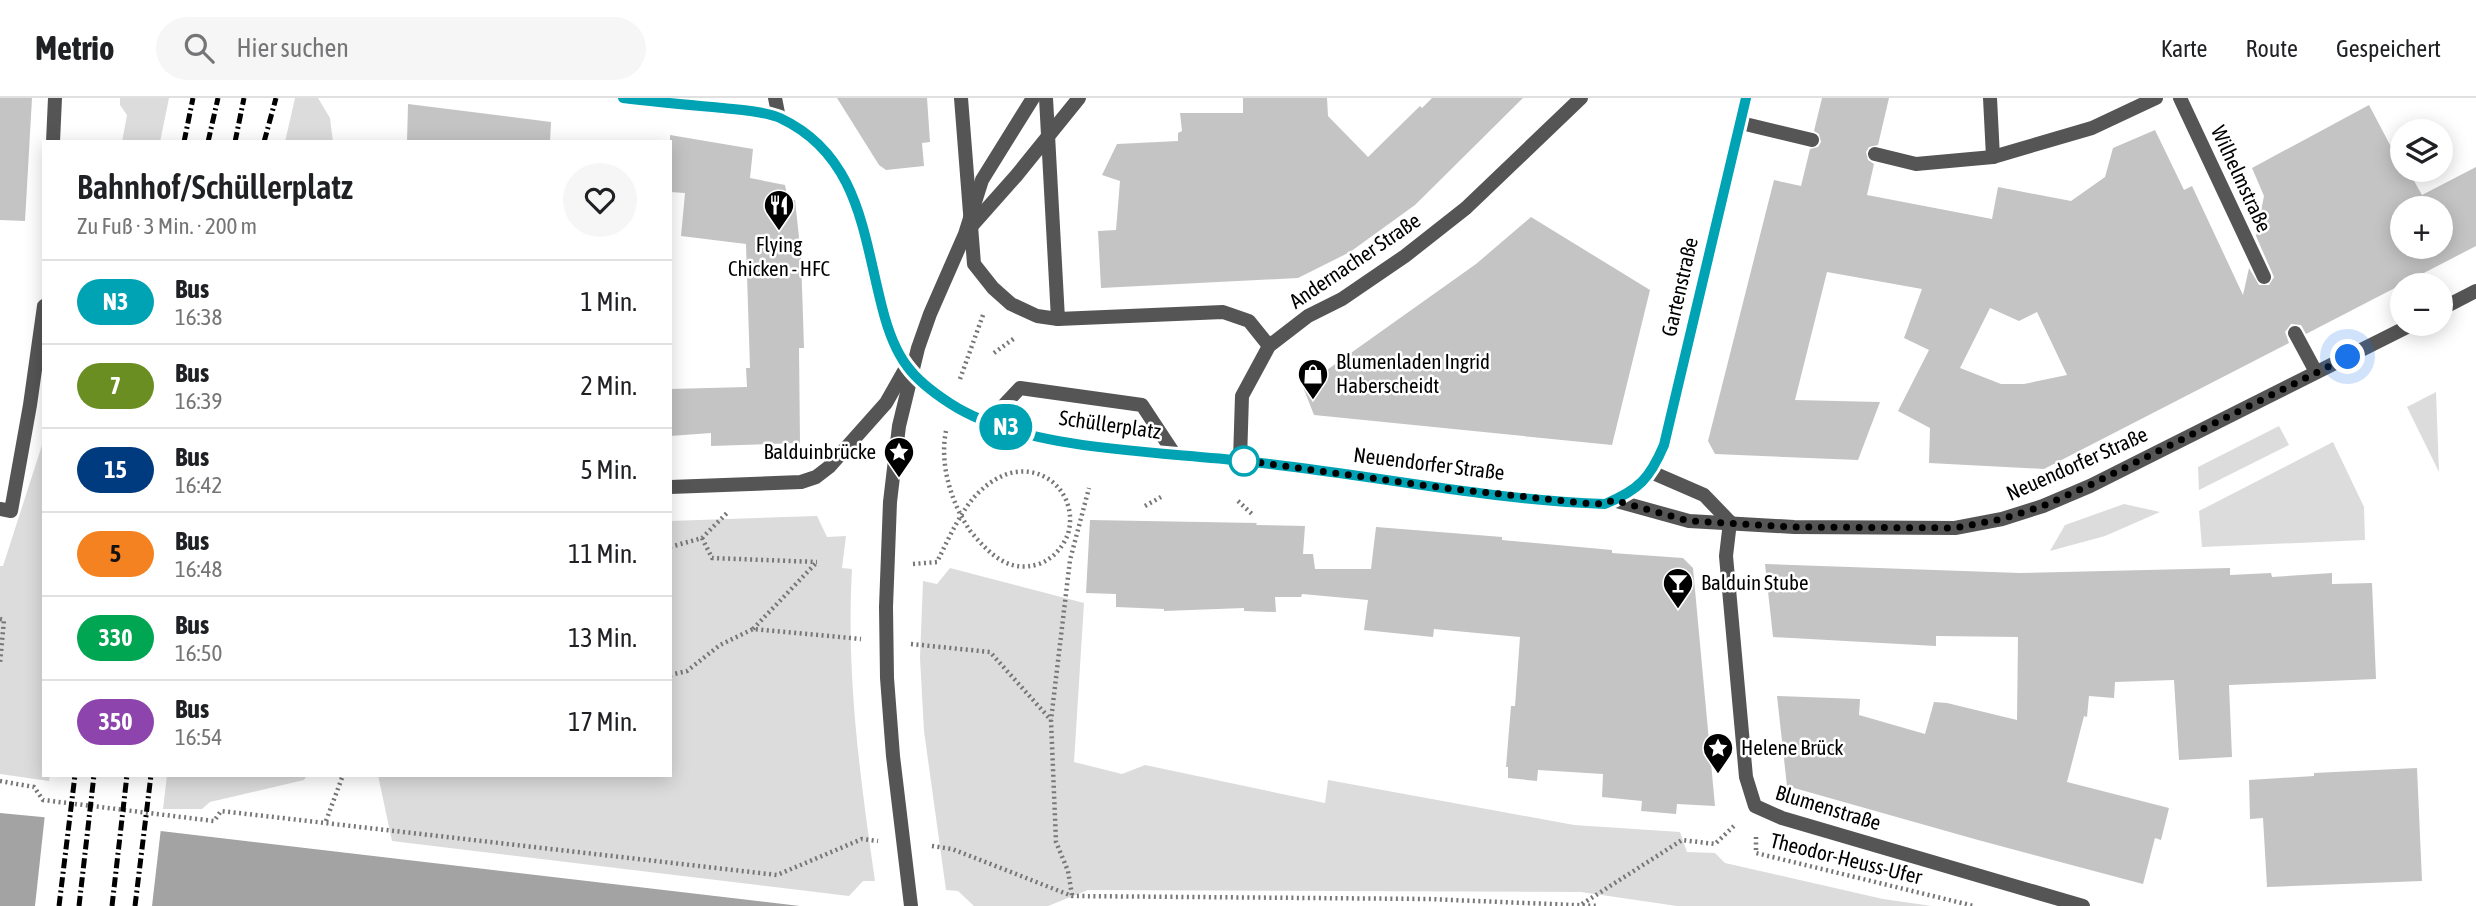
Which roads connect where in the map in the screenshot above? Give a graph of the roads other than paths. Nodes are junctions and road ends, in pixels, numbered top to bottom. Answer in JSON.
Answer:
{"nodes":[{"id":1,"x":55,"y":98,"type":"edge"},
{"id":2,"x":623,"y":98,"type":"edge"},
{"id":3,"x":775,"y":98,"type":"edge"},
{"id":4,"x":961,"y":98,"type":"edge"},
{"id":5,"x":1032,"y":98,"type":"edge"},
{"id":6,"x":1045,"y":98,"type":"edge"},
{"id":7,"x":1079,"y":98,"type":"edge"},
{"id":8,"x":1581,"y":98,"type":"edge"},
{"id":9,"x":1746,"y":98,"type":"edge"},
{"id":10,"x":1990,"y":98,"type":"edge"},
{"id":11,"x":2156,"y":98,"type":"edge"},
{"id":12,"x":2179,"y":98,"type":"edge"},
{"id":13,"x":779,"y":118,"type":"junction"},
{"id":14,"x":1741,"y":123,"type":"junction"},
{"id":15,"x":53,"y":140,"type":"edge"},
{"id":16,"x":1812,"y":140,"type":"dead end"},
{"id":17,"x":1875,"y":154,"type":"dead end"},
{"id":18,"x":1993,"y":158,"type":"junction"},
{"id":19,"x":965,"y":234,"type":"junction"},
{"id":20,"x":2264,"y":277,"type":"dead end"},
{"id":21,"x":2476,"y":291,"type":"edge"},
{"id":22,"x":2453,"y":303,"type":"edge"},
{"id":23,"x":1058,"y":319,"type":"junction"},
{"id":24,"x":42,"y":320,"type":"edge"},
{"id":25,"x":2295,"y":332,"type":"dead end"},
{"id":26,"x":2390,"y":335,"type":"edge"},
{"id":27,"x":1269,"y":346,"type":"junction"},
{"id":28,"x":907,"y":366,"type":"junction"},
{"id":29,"x":2316,"y":372,"type":"junction"},
{"id":30,"x":988,"y":422,"type":"junction"},
{"id":31,"x":1175,"y":455,"type":"junction"},
{"id":32,"x":1240,"y":460,"type":"junction"},
{"id":33,"x":1648,"y":476,"type":"junction"},
{"id":34,"x":672,"y":487,"type":"edge"},
{"id":35,"x":1613,"y":500,"type":"junction"},
{"id":36,"x":5,"y":510,"type":"edge"},
{"id":37,"x":1730,"y":522,"type":"junction"},
{"id":38,"x":911,"y":906,"type":"edge"},
{"id":39,"x":2083,"y":906,"type":"edge"}],
"edges":[{"from":1,"to":15,"type":"street"},
{"from":2,"to":13,"type":"street"},
{"from":3,"to":13,"type":"street"},
{"from":4,"to":23,"type":"street"},
{"from":5,"to":19,"type":"street","bridge":true},
{"from":6,"to":23,"type":"street"},
{"from":7,"to":19,"type":"street","bridge":true},
{"from":8,"to":27,"type":"street","name":"Andernacher Straße"},
{"from":9,"to":14,"type":"street","name":"Gartenstraße"},
{"from":10,"to":18,"type":"street"},
{"from":11,"to":18,"type":"street"},
{"from":12,"to":20,"type":"street","name":"Wilhelmstraße"},
{"from":13,"to":28,"type":"street"},
{"from":14,"to":16,"type":"street"},
{"from":14,"to":33,"type":"street","name":"Gartenstraße"},
{"from":17,"to":18,"type":"street"},
{"from":19,"to":38,"type":"street","bridge":true},
{"from":21,"to":22,"type":"street"},
{"from":23,"to":27,"type":"street"},
{"from":24,"to":36,"type":"street"},
{"from":25,"to":29,"type":"street"},
{"from":26,"to":29,"type":"street","name":"Neuendorfer Straße"},
{"from":27,"to":32,"type":"street","name":"Andernacher Straße"},
{"from":28,"to":30,"type":"street","name":"Schüllerplatz"},
{"from":28,"to":34,"type":"street"},
{"from":29,"to":37,"type":"street","name":"Neuendorfer Straße"},
{"from":30,"to":31,"type":"street","name":"Schüllerplatz"},
{"from":30,"to":31,"type":"street"},
{"from":31,"to":32,"type":"street","name":"Schüllerplatz"},
{"from":32,"to":35,"type":"street","name":"Neuendorfer Straße"},
{"from":33,"to":35,"type":"street","name":"Neuendorfer Straße"},
{"from":33,"to":37,"type":"street"},
{"from":35,"to":37,"type":"street","name":"Neuendorfer Straße"},
{"from":37,"to":39,"type":"street","name":"Blumenstraße"}]}
